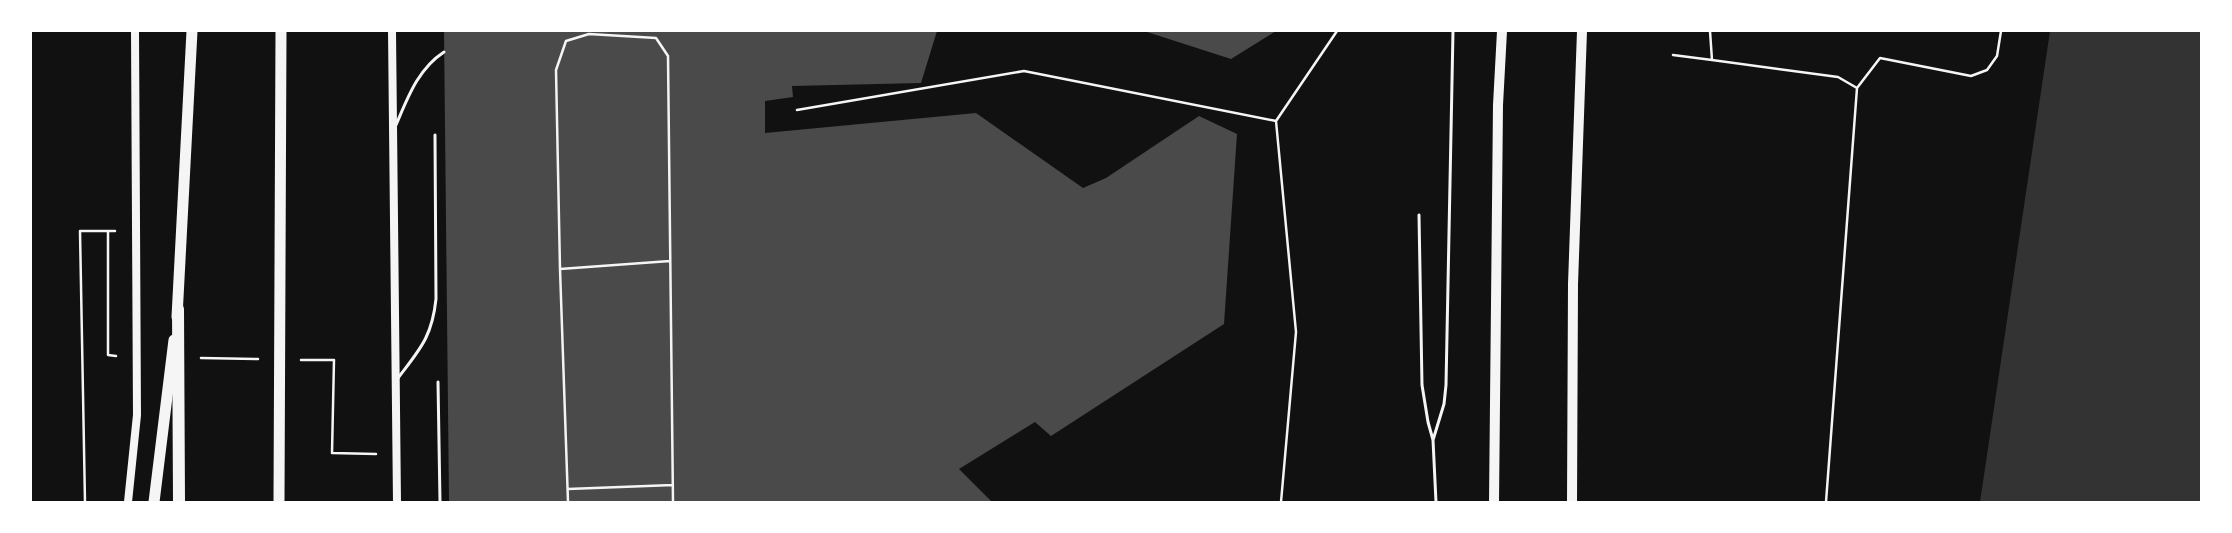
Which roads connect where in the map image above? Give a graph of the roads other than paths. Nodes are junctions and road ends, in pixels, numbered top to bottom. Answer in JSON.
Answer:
{"nodes":[{"id":1,"x":135,"y":31,"type":"edge"},
{"id":2,"x":192,"y":31,"type":"edge"},
{"id":3,"x":281,"y":31,"type":"edge"},
{"id":4,"x":392,"y":31,"type":"edge"},
{"id":5,"x":1453,"y":31,"type":"edge"},
{"id":6,"x":1502,"y":31,"type":"edge"},
{"id":7,"x":1582,"y":31,"type":"edge"},
{"id":8,"x":444,"y":52,"type":"dead end"},
{"id":9,"x":394,"y":130,"type":"junction"},
{"id":10,"x":435,"y":135,"type":"dead end"},
{"id":11,"x":1419,"y":214,"type":"dead end"},
{"id":12,"x":178,"y":309,"type":"junction"},
{"id":13,"x":396,"y":382,"type":"junction"},
{"id":14,"x":438,"y":382,"type":"dead end"},
{"id":15,"x":1433,"y":440,"type":"junction"},
{"id":16,"x":128,"y":502,"type":"edge"},
{"id":17,"x":154,"y":502,"type":"edge"},
{"id":18,"x":179,"y":502,"type":"edge"},
{"id":19,"x":279,"y":502,"type":"edge"},
{"id":20,"x":397,"y":502,"type":"edge"},
{"id":21,"x":440,"y":502,"type":"edge"},
{"id":22,"x":1436,"y":502,"type":"edge"},
{"id":23,"x":1494,"y":502,"type":"edge"},
{"id":24,"x":1572,"y":502,"type":"edge"}],
"edges":[{"from":1,"to":16,"type":"main road"},
{"from":2,"to":12,"type":"highway"},
{"from":3,"to":19,"type":"highway"},
{"from":4,"to":9,"type":"main road"},
{"from":5,"to":15,"type":"lane"},
{"from":6,"to":23,"type":"main road"},
{"from":7,"to":24,"type":"main road"},
{"from":8,"to":9,"type":"lane"},
{"from":9,"to":13,"type":"main road"},
{"from":10,"to":13,"type":"lane"},
{"from":11,"to":15,"type":"lane"},
{"from":12,"to":17,"type":"highway"},
{"from":12,"to":18,"type":"highway"},
{"from":13,"to":20,"type":"main road"},
{"from":14,"to":21,"type":"lane"},
{"from":15,"to":22,"type":"lane"}]}
